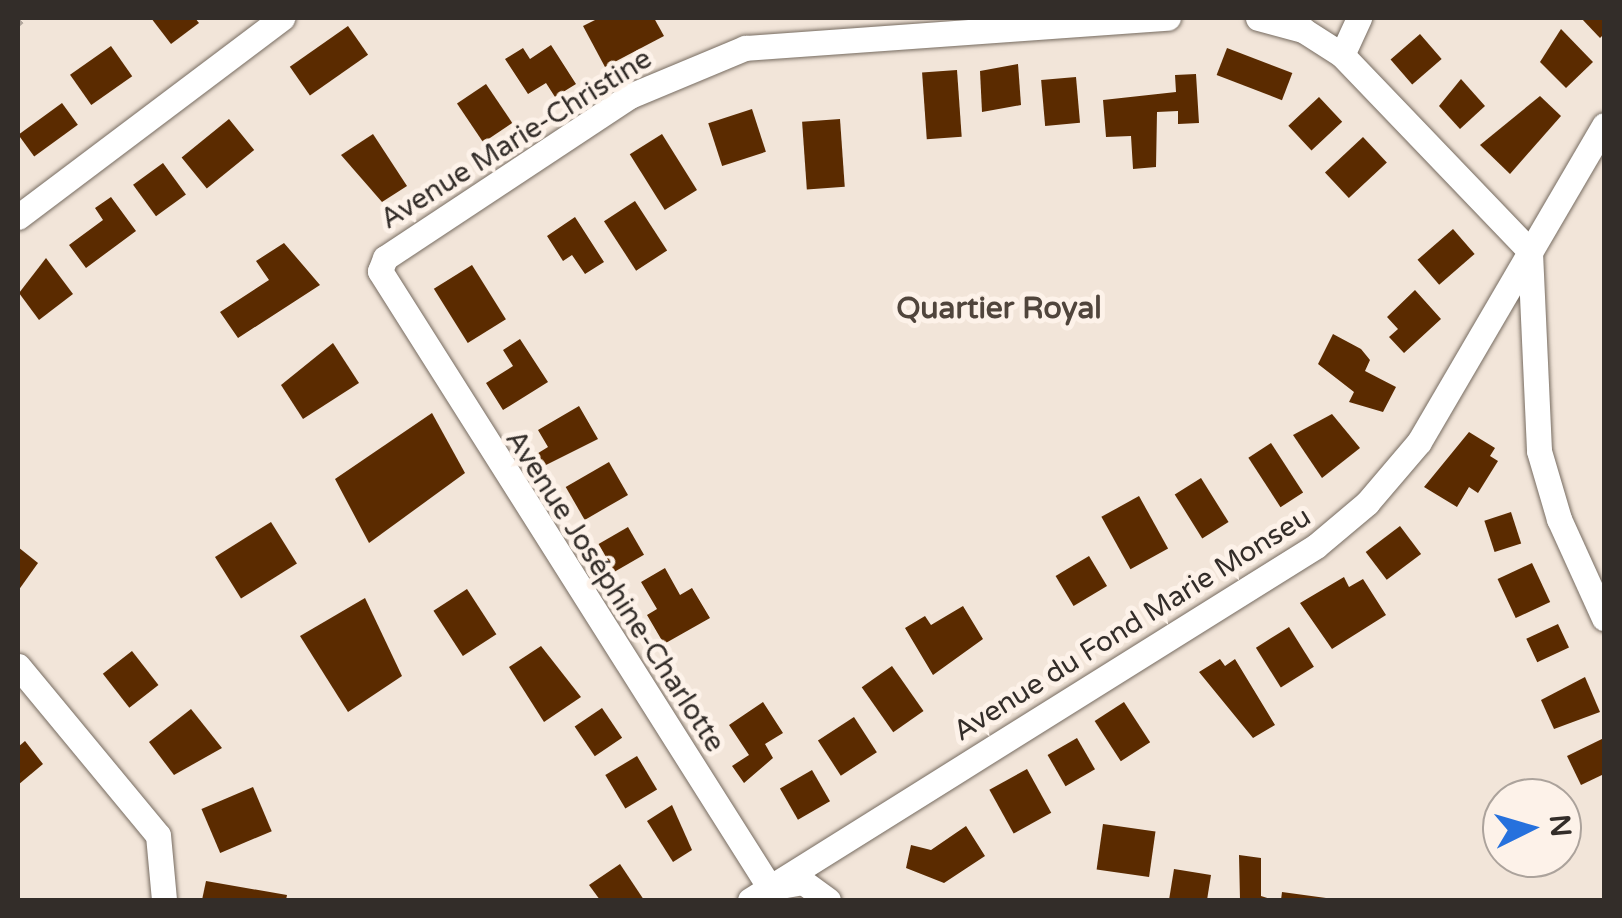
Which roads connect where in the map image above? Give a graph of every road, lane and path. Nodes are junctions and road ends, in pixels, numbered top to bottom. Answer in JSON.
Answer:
{"nodes":[{"id":1,"x":25,"y":18,"type":"edge"},
{"id":2,"x":282,"y":18,"type":"edge"},
{"id":3,"x":1168,"y":18,"type":"edge"},
{"id":4,"x":1258,"y":18,"type":"edge"},
{"id":5,"x":1359,"y":18,"type":"edge"},
{"id":6,"x":18,"y":24,"type":"edge"},
{"id":7,"x":956,"y":24,"type":"edge"},
{"id":8,"x":1342,"y":55,"type":"junction"},
{"id":9,"x":1604,"y":125,"type":"edge"},
{"id":10,"x":18,"y":217,"type":"edge"},
{"id":11,"x":1530,"y":251,"type":"junction"},
{"id":12,"x":380,"y":272,"type":"joint"},
{"id":13,"x":1604,"y":618,"type":"edge"},
{"id":14,"x":22,"y":678,"type":"edge"},
{"id":15,"x":760,"y":894,"type":"edge"},
{"id":16,"x":164,"y":900,"type":"edge"},
{"id":17,"x":828,"y":900,"type":"edge"}],
"edges":[{"from":1,"to":6,"type":"path"},
{"from":2,"to":10,"type":"street"},
{"from":3,"to":7,"type":"street","name":"Avenue Marie-Christine"},
{"from":4,"to":8,"type":"street"},
{"from":5,"to":8,"type":"street"},
{"from":7,"to":12,"type":"street","name":"Avenue Marie-Christine"},
{"from":8,"to":11,"type":"street"},
{"from":9,"to":11,"type":"street","name":"Avenue du Fond Marie Monseu"},
{"from":11,"to":13,"type":"street"},
{"from":11,"to":15,"type":"street","name":"Avenue du Fond Marie Monseu"},
{"from":12,"to":15,"type":"street","name":"Avenue Joséphine-Charlotte"},
{"from":14,"to":16,"type":"street"},
{"from":15,"to":17,"type":"street"}]}
